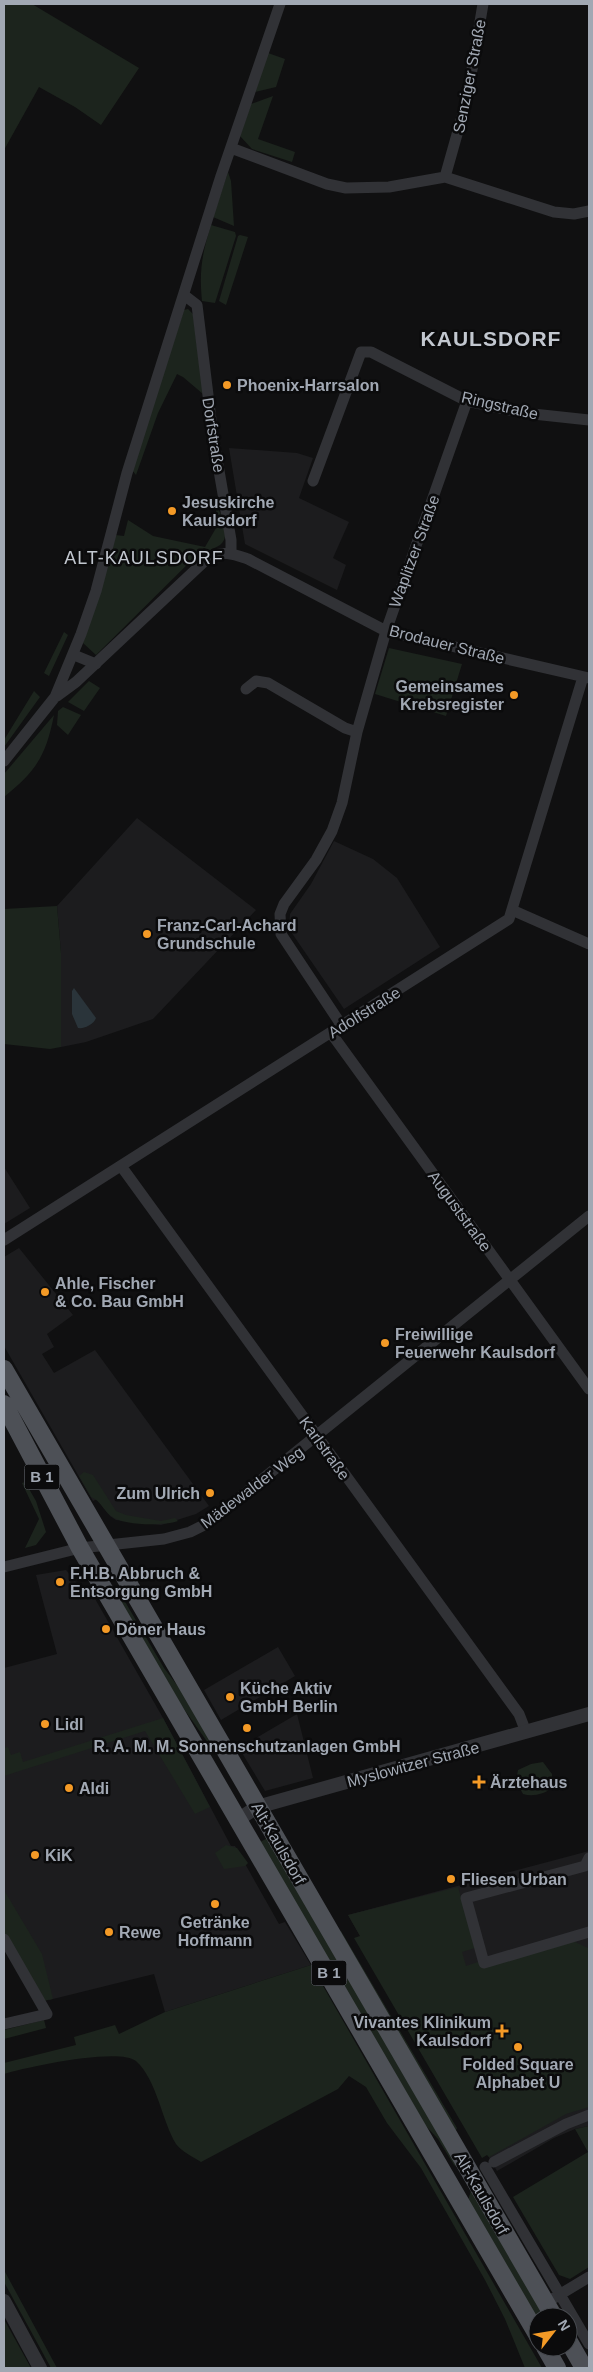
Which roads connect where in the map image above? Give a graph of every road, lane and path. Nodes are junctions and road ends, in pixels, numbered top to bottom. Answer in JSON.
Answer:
{"nodes":[{"id":1,"x":280,"y":4,"type":"edge"},
{"id":2,"x":483,"y":4,"type":"edge"},
{"id":3,"x":231,"y":148,"type":"junction"},
{"id":4,"x":445,"y":177,"type":"junction"},
{"id":5,"x":589,"y":211,"type":"edge"},
{"id":6,"x":184,"y":295,"type":"junction"},
{"id":7,"x":467,"y":401,"type":"junction"},
{"id":8,"x":589,"y":420,"type":"edge"},
{"id":9,"x":313,"y":482,"type":"dead end"},
{"id":10,"x":230,"y":553,"type":"junction"},
{"id":11,"x":386,"y":630,"type":"junction"},
{"id":12,"x":74,"y":655,"type":"junction"},
{"id":13,"x":96,"y":664,"type":"junction"},
{"id":14,"x":586,"y":677,"type":"edge"},
{"id":15,"x":246,"y":689,"type":"dead end"},
{"id":16,"x":55,"y":697,"type":"junction"},
{"id":17,"x":357,"y":732,"type":"junction"},
{"id":18,"x":4,"y":761,"type":"edge"},
{"id":19,"x":512,"y":910,"type":"junction"},
{"id":20,"x":589,"y":944,"type":"edge"},
{"id":21,"x":342,"y":1026,"type":"junction"},
{"id":22,"x":331,"y":1033,"type":"junction"},
{"id":23,"x":121,"y":1166,"type":"junction"},
{"id":24,"x":589,"y":1216,"type":"edge"},
{"id":25,"x":4,"y":1240,"type":"edge"},
{"id":26,"x":510,"y":1280,"type":"junction"},
{"id":27,"x":4,"y":1369,"type":"edge"},
{"id":28,"x":589,"y":1390,"type":"edge"},
{"id":29,"x":4,"y":1404,"type":"edge"},
{"id":30,"x":317,"y":1438,"type":"junction"},
{"id":31,"x":106,"y":1544,"type":"junction"},
{"id":32,"x":80,"y":1548,"type":"junction"},
{"id":33,"x":4,"y":1567,"type":"edge"},
{"id":34,"x":589,"y":1714,"type":"edge"},
{"id":35,"x":526,"y":1732,"type":"junction"},
{"id":36,"x":257,"y":1807,"type":"junction"},
{"id":37,"x":239,"y":1819,"type":"junction"},
{"id":38,"x":589,"y":1858,"type":"edge"},
{"id":39,"x":589,"y":1932,"type":"edge"},
{"id":40,"x":4,"y":1940,"type":"edge"},
{"id":41,"x":4,"y":2024,"type":"edge"},
{"id":42,"x":589,"y":2114,"type":"edge"},
{"id":43,"x":589,"y":2277,"type":"edge"},
{"id":44,"x":4,"y":2301,"type":"edge"},
{"id":45,"x":553,"y":2304,"type":"edge"},
{"id":46,"x":528,"y":2319,"type":"edge"},
{"id":47,"x":589,"y":2344,"type":"edge"},
{"id":48,"x":551,"y":2357,"type":"edge"},
{"id":49,"x":578,"y":2357,"type":"edge"},
{"id":50,"x":40,"y":2368,"type":"edge"},
{"id":51,"x":557,"y":2368,"type":"edge"},
{"id":52,"x":584,"y":2368,"type":"edge"}],
"edges":[{"from":1,"to":3,"type":"street"},
{"from":2,"to":4,"type":"street","name":"Senziger Straße"},
{"from":3,"to":4,"type":"street"},
{"from":3,"to":6,"type":"street"},
{"from":4,"to":5,"type":"street"},
{"from":6,"to":10,"type":"street","name":"Dorfstraße"},
{"from":6,"to":12,"type":"street"},
{"from":7,"to":8,"type":"street","name":"Ringstraße"},
{"from":7,"to":9,"type":"street","name":"Ringstraße"},
{"from":7,"to":11,"type":"street","name":"Waplitzer Straße"},
{"from":10,"to":11,"type":"street","name":"Brodauer Straße"},
{"from":10,"to":13,"type":"street"},
{"from":11,"to":14,"type":"street","name":"Brodauer Straße"},
{"from":11,"to":17,"type":"street","name":"Waplitzer Straße"},
{"from":12,"to":13,"type":"street"},
{"from":12,"to":16,"type":"street"},
{"from":13,"to":16,"type":"street"},
{"from":14,"to":19,"type":"street","name":"Adolfstraße"},
{"from":15,"to":17,"type":"street"},
{"from":16,"to":18,"type":"street"},
{"from":17,"to":21,"type":"street","name":"Waplitzer Straße"},
{"from":19,"to":20,"type":"street"},
{"from":19,"to":21,"type":"street","name":"Adolfstraße"},
{"from":21,"to":22,"type":"street","name":"Adolfstraße"},
{"from":22,"to":23,"type":"street","name":"Adolfstraße"},
{"from":22,"to":26,"type":"street","name":"Auguststraße"},
{"from":23,"to":25,"type":"street","name":"Adolfstraße"},
{"from":23,"to":30,"type":"street","name":"Karlstraße"},
{"from":24,"to":26,"type":"street","name":"Mädewalder Weg"},
{"from":26,"to":28,"type":"street","name":"Auguststraße"},
{"from":26,"to":30,"type":"street","name":"Mädewalder Weg"},
{"from":27,"to":31,"type":"main road","name":"Alt-Kaulsdorf","number":"B 1"},
{"from":29,"to":32,"type":"main road","name":"Alt-Kaulsdorf","number":"B 1"},
{"from":30,"to":31,"type":"street","name":"Mädewalder Weg"},
{"from":30,"to":35,"type":"street","name":"Karlstraße"},
{"from":31,"to":32,"type":"street","name":"Mädewalder Weg"},
{"from":31,"to":36,"type":"main road","name":"Alt-Kaulsdorf","number":"B 1"},
{"from":32,"to":33,"type":"street","name":"Mädewalder Weg"},
{"from":32,"to":37,"type":"main road","name":"Alt-Kaulsdorf","number":"B 1"},
{"from":34,"to":35,"type":"street","name":"Myslowitzer Straße"},
{"from":35,"to":36,"type":"street","name":"Myslowitzer Straße"},
{"from":36,"to":37,"type":"street","name":"Myslowitzer Straße"},
{"from":36,"to":45,"type":"main road","name":"Alt-Kaulsdorf","number":"B 1"},
{"from":37,"to":46,"type":"main road","name":"Alt-Kaulsdorf","number":"B 1"},
{"from":38,"to":39,"type":"street"},
{"from":40,"to":41,"type":"street"},
{"from":42,"to":45,"type":"street","name":"Alt-Kaulsdorf"},
{"from":43,"to":45,"type":"street"},
{"from":44,"to":50,"type":"street"},
{"from":45,"to":47,"type":"street","name":"Alt-Kaulsdorf"},
{"from":48,"to":51,"type":"main road"},
{"from":49,"to":52,"type":"main road"}]}
